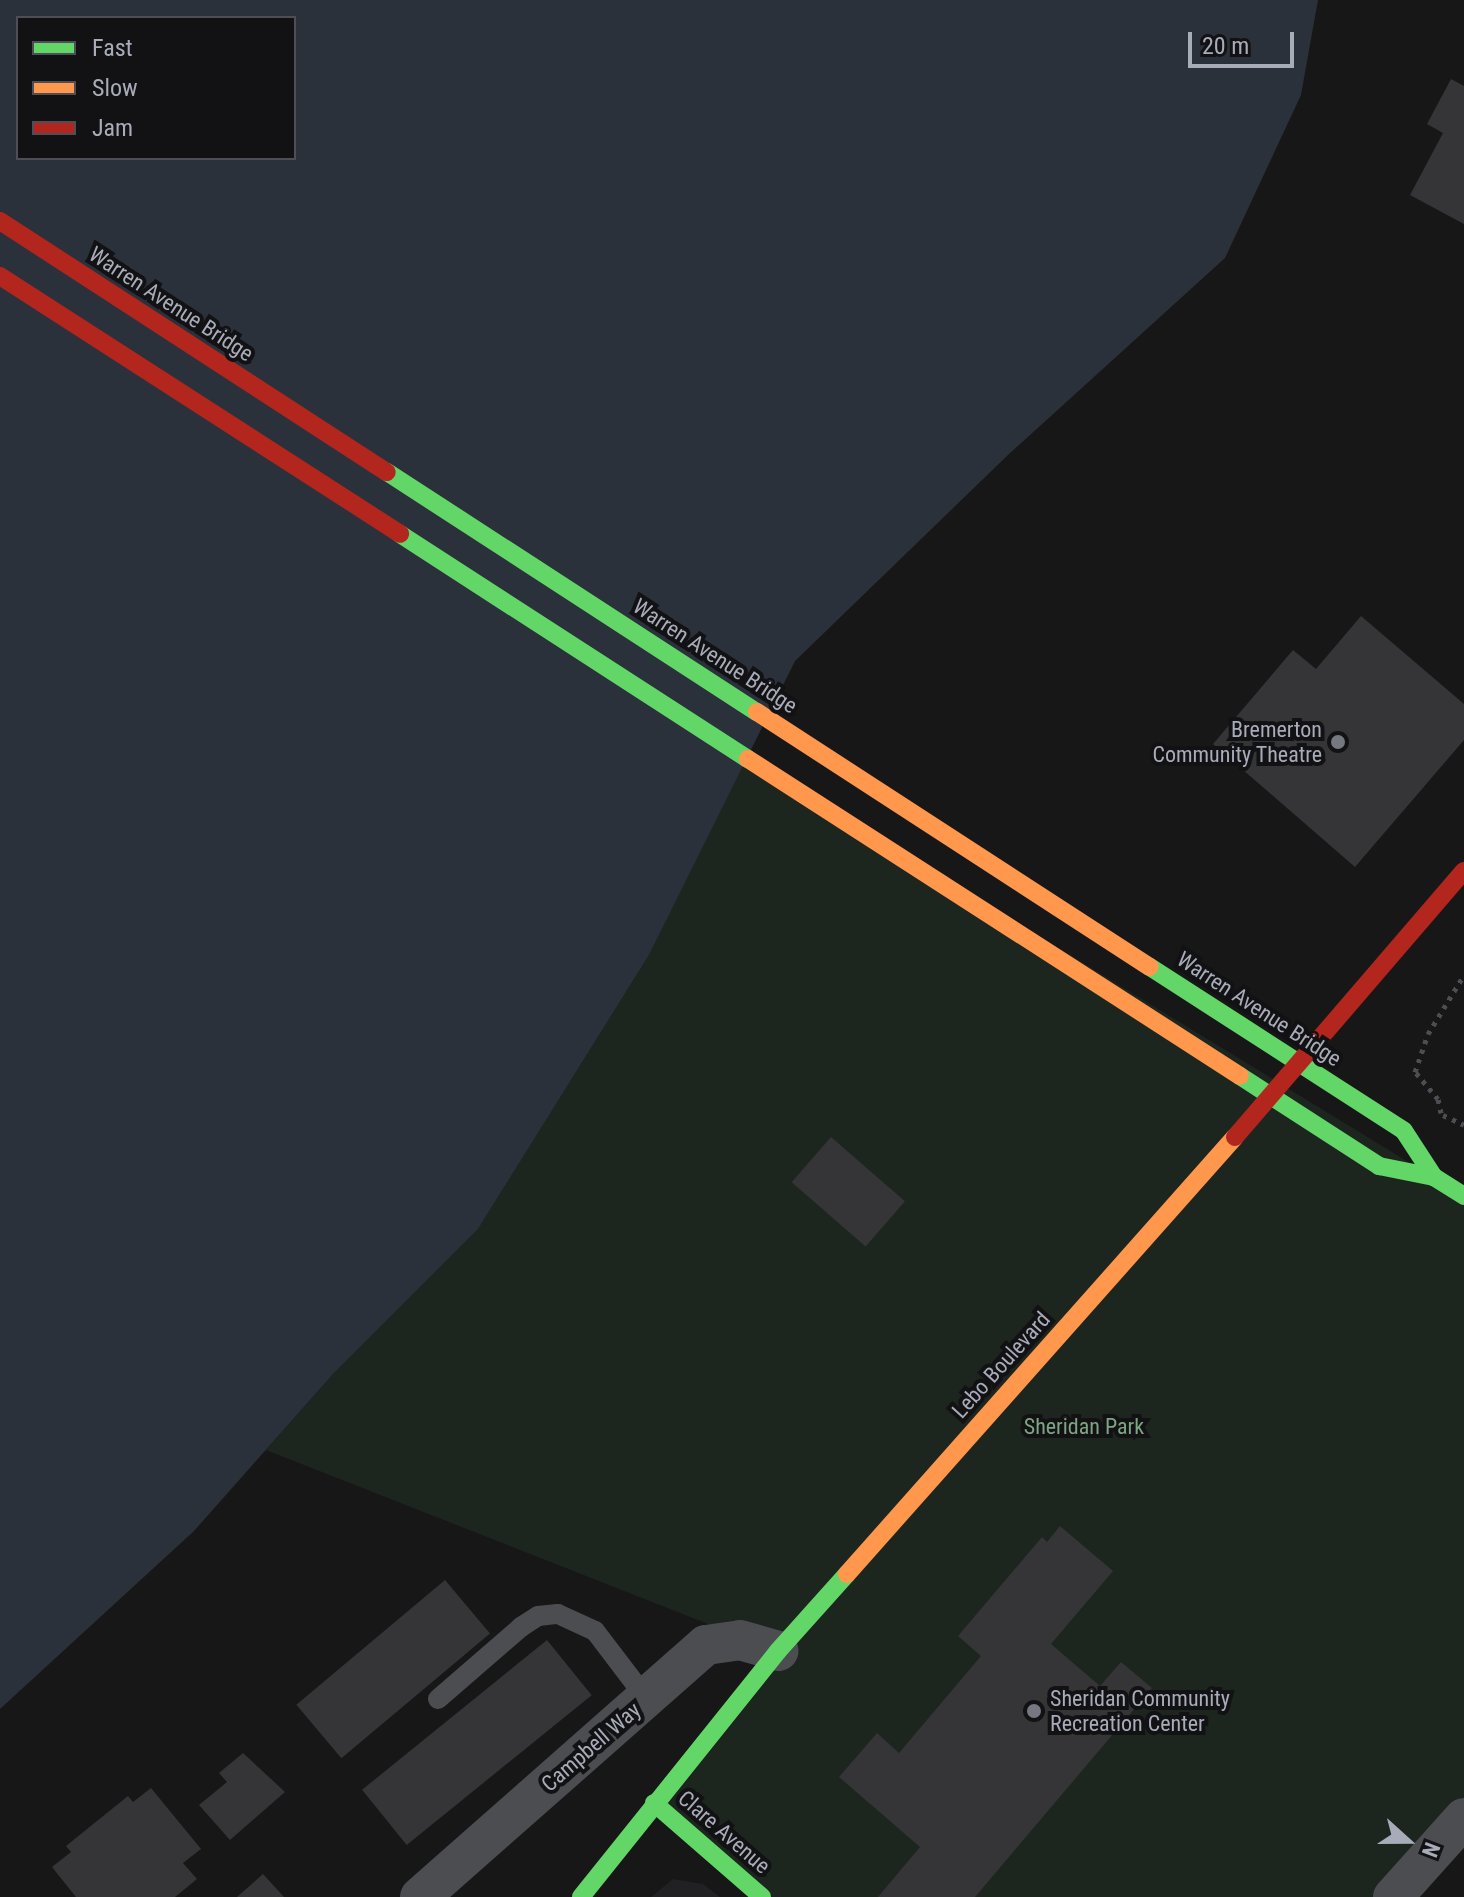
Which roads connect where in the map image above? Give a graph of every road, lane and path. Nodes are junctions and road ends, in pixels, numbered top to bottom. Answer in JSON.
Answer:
{"nodes":[{"id":1,"x":0,"y":221,"type":"edge"},
{"id":2,"x":0,"y":276,"type":"edge"},
{"id":3,"x":1464,"y":871,"type":"edge"},
{"id":4,"x":1464,"y":975,"type":"edge"},
{"id":5,"x":1442,"y":1115,"type":"junction"},
{"id":6,"x":1464,"y":1125,"type":"edge"},
{"id":7,"x":1457,"y":1131,"type":"dead end"},
{"id":8,"x":1434,"y":1177,"type":"junction"},
{"id":9,"x":1464,"y":1196,"type":"edge"},
{"id":10,"x":778,"y":1651,"type":"junction"},
{"id":11,"x":646,"y":1698,"type":"junction"},
{"id":12,"x":438,"y":1699,"type":"dead end"},
{"id":13,"x":654,"y":1803,"type":"junction"},
{"id":14,"x":1464,"y":1818,"type":"edge"},
{"id":15,"x":420,"y":1897,"type":"edge"},
{"id":16,"x":581,"y":1897,"type":"edge"},
{"id":17,"x":762,"y":1897,"type":"edge"},
{"id":18,"x":1393,"y":1897,"type":"edge"}],
"edges":[{"from":1,"to":8,"type":"main road","name":"Warren Avenue Bridge"},
{"from":2,"to":8,"type":"main road"},
{"from":3,"to":10,"type":"main road","name":"Lebo Boulevard"},
{"from":4,"to":5,"type":"path"},
{"from":5,"to":6,"type":"path"},
{"from":5,"to":7,"type":"path"},
{"from":8,"to":9,"type":"main road"},
{"from":10,"to":11,"type":"street","name":"Campbell Way"},
{"from":10,"to":13,"type":"main road","name":"Lebo Boulevard"},
{"from":11,"to":12,"type":"lane"},
{"from":11,"to":15,"type":"street","name":"Campbell Way"},
{"from":13,"to":16,"type":"main road","name":"Lebo Boulevard"},
{"from":13,"to":17,"type":"main road","name":"Clare Avenue"},
{"from":14,"to":18,"type":"street"}]}
